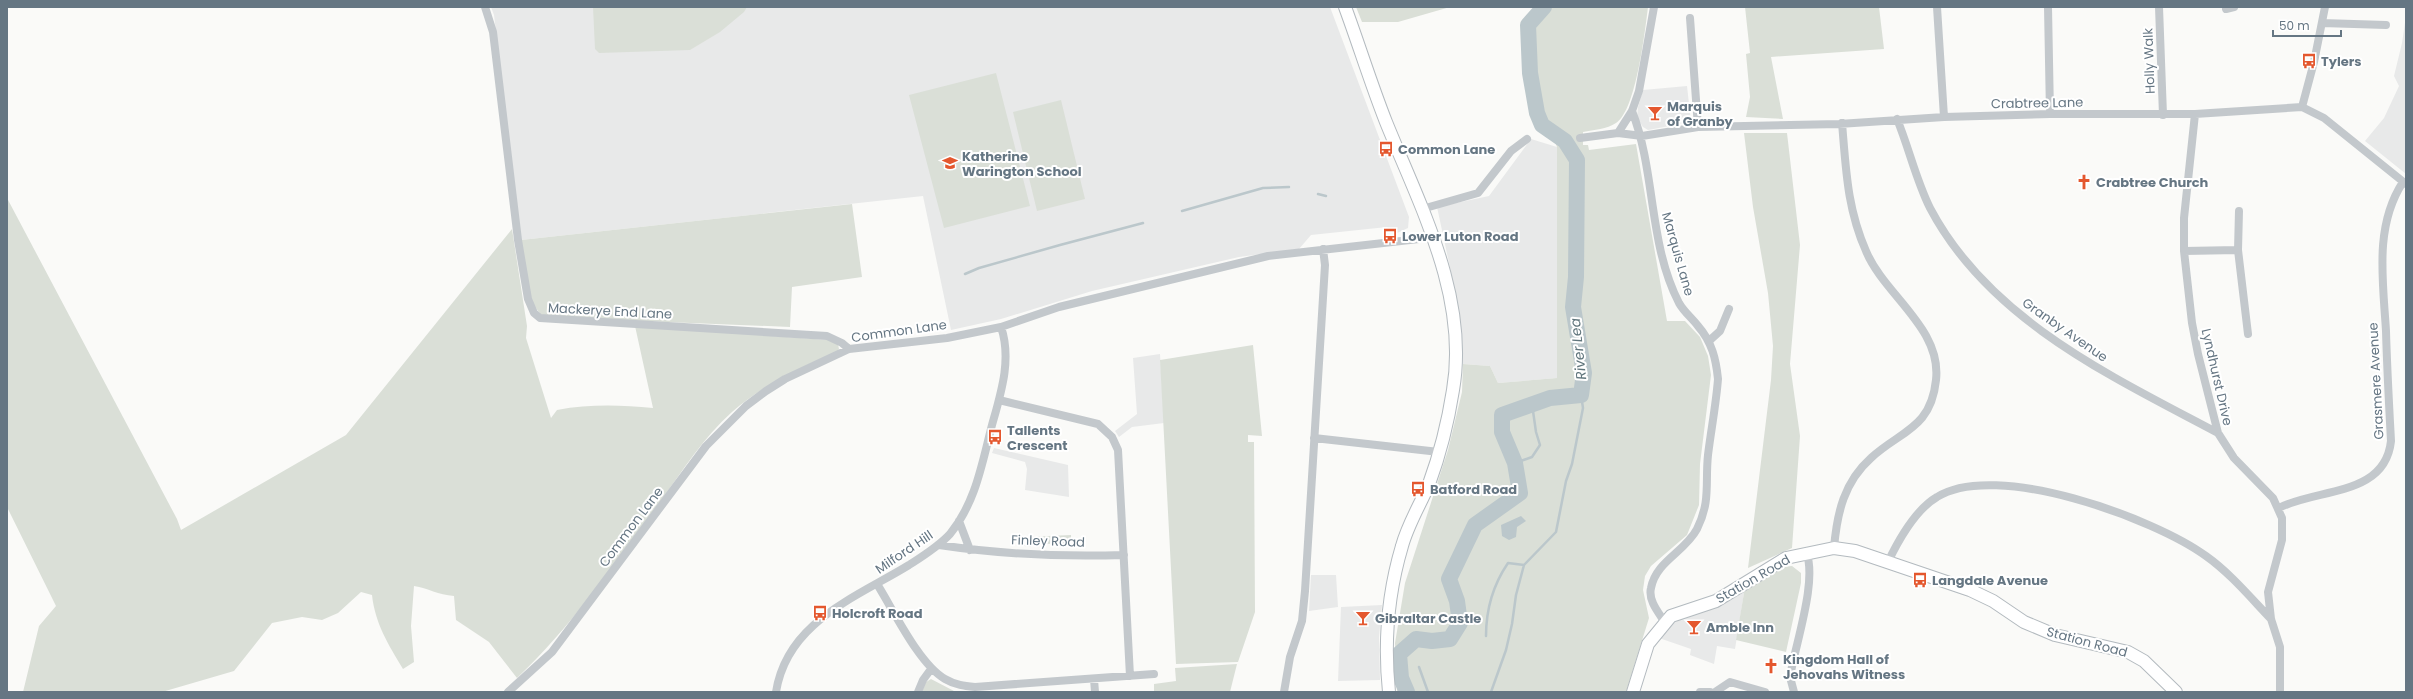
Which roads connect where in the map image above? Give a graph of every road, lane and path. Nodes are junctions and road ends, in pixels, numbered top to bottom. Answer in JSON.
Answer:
{"nodes":[{"id":1,"x":485,"y":7,"type":"edge"},
{"id":2,"x":1345,"y":7,"type":"edge"},
{"id":3,"x":1654,"y":7,"type":"edge"},
{"id":4,"x":1937,"y":7,"type":"edge"},
{"id":5,"x":2048,"y":7,"type":"edge"},
{"id":6,"x":2159,"y":7,"type":"edge"},
{"id":7,"x":2325,"y":7,"type":"edge"},
{"id":8,"x":1690,"y":18,"type":"dead end"},
{"id":9,"x":2322,"y":23,"type":"junction"},
{"id":10,"x":2386,"y":25,"type":"dead end"},
{"id":11,"x":2302,"y":107,"type":"junction"},
{"id":12,"x":1632,"y":111,"type":"junction"},
{"id":13,"x":2050,"y":114,"type":"junction"},
{"id":14,"x":2195,"y":114,"type":"junction"},
{"id":15,"x":2162,"y":115,"type":"junction"},
{"id":16,"x":1944,"y":117,"type":"junction"},
{"id":17,"x":1898,"y":119,"type":"junction"},
{"id":18,"x":1842,"y":123,"type":"junction"},
{"id":19,"x":1698,"y":127,"type":"junction"},
{"id":20,"x":1618,"y":133,"type":"junction"},
{"id":21,"x":1642,"y":136,"type":"junction"},
{"id":22,"x":1580,"y":138,"type":"dead end"},
{"id":23,"x":1527,"y":139,"type":"dead end"},
{"id":24,"x":2404,"y":183,"type":"edge"},
{"id":25,"x":1422,"y":209,"type":"junction"},
{"id":26,"x":2239,"y":211,"type":"dead end"},
{"id":27,"x":1431,"y":235,"type":"junction"},
{"id":28,"x":1323,"y":249,"type":"junction"},
{"id":29,"x":2238,"y":250,"type":"junction"},
{"id":30,"x":2184,"y":251,"type":"junction"},
{"id":31,"x":1729,"y":309,"type":"dead end"},
{"id":32,"x":1001,"y":327,"type":"junction"},
{"id":33,"x":2248,"y":334,"type":"dead end"},
{"id":34,"x":1709,"y":341,"type":"junction"},
{"id":35,"x":849,"y":349,"type":"junction"},
{"id":36,"x":999,"y":400,"type":"junction"},
{"id":37,"x":2218,"y":432,"type":"junction"},
{"id":38,"x":1314,"y":438,"type":"junction"},
{"id":39,"x":1439,"y":452,"type":"junction"},
{"id":40,"x":2279,"y":508,"type":"junction"},
{"id":41,"x":959,"y":521,"type":"junction"},
{"id":42,"x":939,"y":545,"type":"junction"},
{"id":43,"x":1834,"y":548,"type":"junction"},
{"id":44,"x":970,"y":550,"type":"junction"},
{"id":45,"x":1806,"y":552,"type":"junction"},
{"id":46,"x":1124,"y":555,"type":"junction"},
{"id":47,"x":1888,"y":562,"type":"junction"},
{"id":48,"x":878,"y":584,"type":"junction"},
{"id":49,"x":2271,"y":619,"type":"junction"},
{"id":50,"x":1664,"y":621,"type":"junction"},
{"id":51,"x":931,"y":669,"type":"junction"},
{"id":52,"x":1154,"y":674,"type":"dead end"},
{"id":53,"x":1130,"y":676,"type":"junction"},
{"id":54,"x":1094,"y":679,"type":"junction"},
{"id":55,"x":961,"y":689,"type":"edge"},
{"id":56,"x":1745,"y":689,"type":"edge"},
{"id":57,"x":1791,"y":691,"type":"edge"},
{"id":58,"x":508,"y":692,"type":"edge"},
{"id":59,"x":776,"y":692,"type":"edge"},
{"id":60,"x":918,"y":692,"type":"edge"},
{"id":61,"x":1095,"y":692,"type":"edge"},
{"id":62,"x":1284,"y":692,"type":"edge"},
{"id":63,"x":1389,"y":692,"type":"edge"},
{"id":64,"x":1633,"y":692,"type":"edge"},
{"id":65,"x":1700,"y":692,"type":"edge"},
{"id":66,"x":1710,"y":692,"type":"edge"},
{"id":67,"x":1715,"y":692,"type":"edge"},
{"id":68,"x":1765,"y":692,"type":"edge"},
{"id":69,"x":2176,"y":692,"type":"edge"},
{"id":70,"x":2280,"y":692,"type":"edge"}],
"edges":[{"from":1,"to":35,"type":"street","name":"Mackerye End Lane"},
{"from":2,"to":25,"type":"main road"},
{"from":3,"to":12,"type":"street"},
{"from":4,"to":16,"type":"street"},
{"from":5,"to":13,"type":"street"},
{"from":6,"to":15,"type":"street","name":"Holly Walk"},
{"from":7,"to":9,"type":"street"},
{"from":8,"to":19,"type":"street"},
{"from":9,"to":10,"type":"street"},
{"from":9,"to":11,"type":"street"},
{"from":11,"to":14,"type":"street","name":"Crabtree Lane"},
{"from":11,"to":24,"type":"street"},
{"from":12,"to":20,"type":"street"},
{"from":12,"to":21,"type":"street","name":"Marquis Lane"},
{"from":13,"to":15,"type":"street","name":"Crabtree Lane"},
{"from":13,"to":16,"type":"street","name":"Crabtree Lane"},
{"from":14,"to":15,"type":"street","name":"Crabtree Lane"},
{"from":14,"to":30,"type":"street","name":"Lyndhurst Drive"},
{"from":16,"to":17,"type":"street","name":"Crabtree Lane"},
{"from":17,"to":18,"type":"street","name":"Crabtree Lane"},
{"from":17,"to":37,"type":"street","name":"Granby Avenue"},
{"from":18,"to":19,"type":"street","name":"Crabtree Lane"},
{"from":18,"to":43,"type":"street"},
{"from":19,"to":21,"type":"street","name":"Crabtree Lane"},
{"from":20,"to":21,"type":"street","name":"Crabtree Lane"},
{"from":20,"to":22,"type":"street","name":"Crabtree Lane"},
{"from":21,"to":34,"type":"street","name":"Marquis Lane"},
{"from":23,"to":25,"type":"street"},
{"from":24,"to":40,"type":"street","name":"Grasmere Avenue"},
{"from":25,"to":27,"type":"main road"},
{"from":26,"to":29,"type":"street"},
{"from":27,"to":28,"type":"street","name":"Common Lane"},
{"from":27,"to":39,"type":"main road"},
{"from":28,"to":32,"type":"street","name":"Common Lane"},
{"from":28,"to":38,"type":"street"},
{"from":29,"to":30,"type":"street"},
{"from":29,"to":33,"type":"street"},
{"from":30,"to":37,"type":"street","name":"Lyndhurst Drive"},
{"from":31,"to":34,"type":"street"},
{"from":32,"to":35,"type":"street","name":"Common Lane"},
{"from":32,"to":36,"type":"street","name":"Milford Hill"},
{"from":34,"to":50,"type":"street","name":"Marquis Lane"},
{"from":35,"to":58,"type":"street","name":"Common Lane"},
{"from":36,"to":41,"type":"street","name":"Milford Hill"},
{"from":36,"to":46,"type":"street"},
{"from":37,"to":40,"type":"street","name":"Lyndhurst Drive"},
{"from":38,"to":39,"type":"street"},
{"from":38,"to":62,"type":"street"},
{"from":39,"to":63,"type":"main road"},
{"from":40,"to":49,"type":"street","name":"Lyndhurst Drive"},
{"from":41,"to":42,"type":"street","name":"Milford Hill"},
{"from":41,"to":44,"type":"street"},
{"from":42,"to":44,"type":"street","name":"Finley Road"},
{"from":42,"to":48,"type":"street","name":"Milford Hill"},
{"from":43,"to":45,"type":"main road","name":"Station Road"},
{"from":43,"to":47,"type":"main road","name":"Station Road"},
{"from":44,"to":46,"type":"street","name":"Finley Road"},
{"from":45,"to":50,"type":"main road","name":"Station Road"},
{"from":45,"to":57,"type":"street"},
{"from":46,"to":53,"type":"street"},
{"from":47,"to":49,"type":"street"},
{"from":47,"to":69,"type":"main road","name":"Station Road"},
{"from":48,"to":51,"type":"street"},
{"from":48,"to":59,"type":"street","name":"Milford Hill"},
{"from":49,"to":70,"type":"street","name":"Lyndhurst Drive"},
{"from":50,"to":64,"type":"main road","name":"Station Road"},
{"from":51,"to":55,"type":"street"},
{"from":51,"to":60,"type":"street"},
{"from":52,"to":53,"type":"street"},
{"from":53,"to":54,"type":"street"},
{"from":54,"to":55,"type":"street"},
{"from":54,"to":61,"type":"street"},
{"from":56,"to":67,"type":"street"},
{"from":56,"to":68,"type":"street"},
{"from":65,"to":66,"type":"street"}]}
